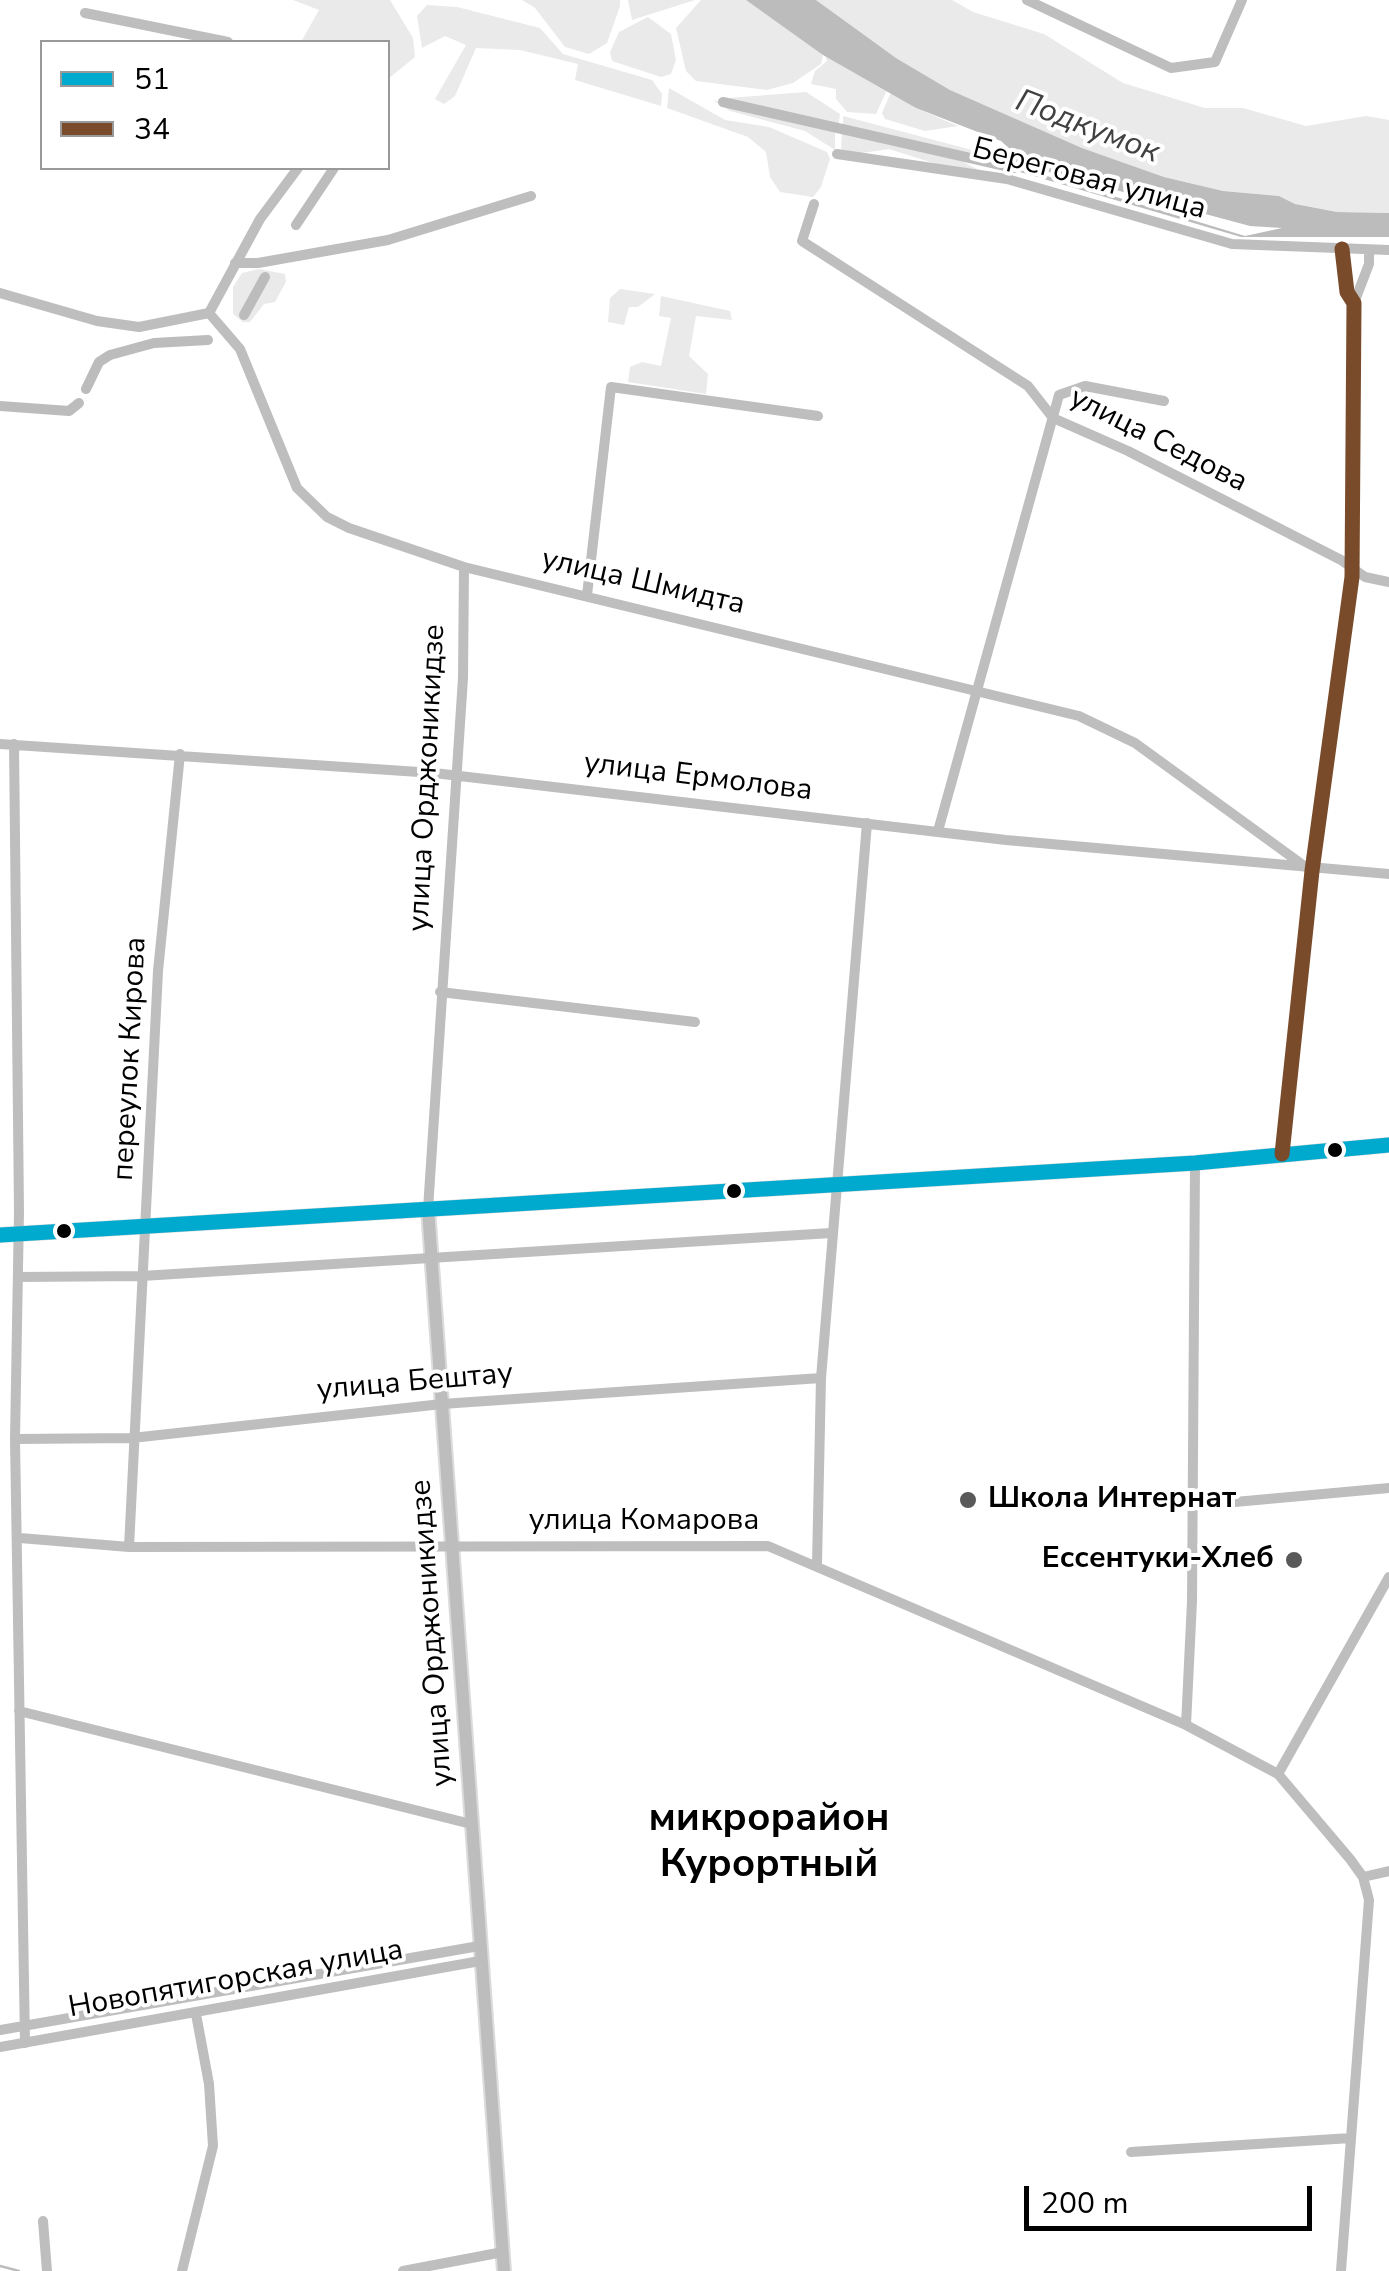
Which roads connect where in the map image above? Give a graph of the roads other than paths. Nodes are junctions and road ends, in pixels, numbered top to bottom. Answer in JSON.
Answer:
{"nodes":[{"id":1,"x":1027,"y":0,"type":"edge"},
{"id":2,"x":1242,"y":0,"type":"edge"},
{"id":3,"x":85,"y":13,"type":"dead end"},
{"id":4,"x":218,"y":40,"type":"edge"},
{"id":5,"x":837,"y":154,"type":"dead end"},
{"id":6,"x":297,"y":170,"type":"edge"},
{"id":7,"x":532,"y":196,"type":"dead end"},
{"id":8,"x":814,"y":204,"type":"dead end"},
{"id":9,"x":1342,"y":249,"type":"junction"},
{"id":10,"x":1369,"y":250,"type":"junction"},
{"id":11,"x":1389,"y":250,"type":"edge"},
{"id":12,"x":234,"y":263,"type":"junction"},
{"id":13,"x":0,"y":293,"type":"edge"},
{"id":14,"x":1354,"y":303,"type":"junction"},
{"id":15,"x":209,"y":313,"type":"junction"},
{"id":16,"x":1164,"y":401,"type":"dead end"},
{"id":17,"x":818,"y":416,"type":"dead end"},
{"id":18,"x":1054,"y":418,"type":"junction"},
{"id":19,"x":464,"y":566,"type":"junction"},
{"id":20,"x":1352,"y":567,"type":"junction"},
{"id":21,"x":1389,"y":582,"type":"edge"},
{"id":22,"x":588,"y":595,"type":"junction"},
{"id":23,"x":975,"y":690,"type":"junction"},
{"id":24,"x":0,"y":744,"type":"edge"},
{"id":25,"x":14,"y":744,"type":"junction"},
{"id":26,"x":180,"y":754,"type":"junction"},
{"id":27,"x":455,"y":775,"type":"junction"},
{"id":28,"x":867,"y":823,"type":"junction"},
{"id":29,"x":938,"y":831,"type":"junction"},
{"id":30,"x":1312,"y":871,"type":"junction"},
{"id":31,"x":1389,"y":874,"type":"edge"},
{"id":32,"x":440,"y":992,"type":"junction"},
{"id":33,"x":695,"y":1022,"type":"dead end"},
{"id":34,"x":1389,"y":1145,"type":"edge"},
{"id":35,"x":1282,"y":1154,"type":"junction"},
{"id":36,"x":1195,"y":1163,"type":"junction"},
{"id":37,"x":835,"y":1184,"type":"junction"},
{"id":38,"x":428,"y":1209,"type":"junction"},
{"id":39,"x":146,"y":1226,"type":"junction"},
{"id":40,"x":831,"y":1233,"type":"junction"},
{"id":41,"x":0,"y":1235,"type":"edge"},
{"id":42,"x":19,"y":1235,"type":"junction"},
{"id":43,"x":432,"y":1258,"type":"junction"},
{"id":44,"x":142,"y":1276,"type":"junction"},
{"id":45,"x":18,"y":1277,"type":"junction"},
{"id":46,"x":821,"y":1378,"type":"junction"},
{"id":47,"x":442,"y":1404,"type":"junction"},
{"id":48,"x":132,"y":1438,"type":"junction"},
{"id":49,"x":15,"y":1439,"type":"junction"},
{"id":50,"x":1389,"y":1488,"type":"edge"},
{"id":51,"x":1191,"y":1506,"type":"junction"},
{"id":52,"x":20,"y":1538,"type":"junction"},
{"id":53,"x":455,"y":1546,"type":"junction"},
{"id":54,"x":129,"y":1547,"type":"junction"},
{"id":55,"x":817,"y":1564,"type":"junction"},
{"id":56,"x":1389,"y":1578,"type":"edge"},
{"id":57,"x":19,"y":1712,"type":"junction"},
{"id":58,"x":1186,"y":1725,"type":"junction"},
{"id":59,"x":1278,"y":1774,"type":"junction"},
{"id":60,"x":471,"y":1824,"type":"junction"},
{"id":61,"x":1389,"y":1871,"type":"edge"},
{"id":62,"x":1363,"y":1877,"type":"junction"},
{"id":63,"x":479,"y":1946,"type":"junction"},
{"id":64,"x":480,"y":1961,"type":"junction"},
{"id":65,"x":346,"y":1967,"type":"junction"},
{"id":66,"x":349,"y":1987,"type":"junction"},
{"id":67,"x":196,"y":2014,"type":"junction"},
{"id":68,"x":25,"y":2026,"type":"junction"},
{"id":69,"x":0,"y":2030,"type":"edge"},
{"id":70,"x":25,"y":2042,"type":"junction"},
{"id":71,"x":0,"y":2047,"type":"edge"},
{"id":72,"x":1352,"y":2138,"type":"junction"},
{"id":73,"x":1131,"y":2152,"type":"dead end"},
{"id":74,"x":43,"y":2222,"type":"dead end"},
{"id":75,"x":503,"y":2252,"type":"junction"},
{"id":76,"x":47,"y":2271,"type":"edge"},
{"id":77,"x":182,"y":2271,"type":"edge"},
{"id":78,"x":403,"y":2271,"type":"edge"},
{"id":79,"x":504,"y":2271,"type":"edge"},
{"id":80,"x":1341,"y":2271,"type":"edge"}],
"edges":[{"from":1,"to":2,"type":"street"},
{"from":3,"to":4,"type":"street"},
{"from":5,"to":9,"type":"street","name":"Береговая улица"},
{"from":6,"to":12,"type":"street"},
{"from":7,"to":12,"type":"street"},
{"from":8,"to":18,"type":"street","name":"улица Седова"},
{"from":9,"to":10,"type":"street","name":"Береговая улица"},
{"from":9,"to":14,"type":"street"},
{"from":10,"to":11,"type":"street","name":"Береговая улица"},
{"from":10,"to":14,"type":"street"},
{"from":12,"to":15,"type":"street"},
{"from":13,"to":15,"type":"street"},
{"from":14,"to":20,"type":"street"},
{"from":15,"to":19,"type":"street","name":"улица Шмидта"},
{"from":16,"to":18,"type":"street"},
{"from":17,"to":22,"type":"street"},
{"from":18,"to":20,"type":"street","name":"улица Седова"},
{"from":18,"to":23,"type":"street"},
{"from":19,"to":22,"type":"street","name":"улица Шмидта"},
{"from":19,"to":27,"type":"street","name":"улица Орджоникидзе"},
{"from":20,"to":21,"type":"street","name":"улица Седова"},
{"from":20,"to":30,"type":"street"},
{"from":22,"to":23,"type":"street","name":"улица Шмидта"},
{"from":23,"to":29,"type":"street"},
{"from":23,"to":30,"type":"street","name":"улица Шмидта"},
{"from":24,"to":25,"type":"street","name":"улица Ермолова"},
{"from":25,"to":26,"type":"street","name":"улица Ермолова"},
{"from":25,"to":42,"type":"street"},
{"from":26,"to":27,"type":"street","name":"улица Ермолова"},
{"from":26,"to":39,"type":"street","name":"переулок Кирова"},
{"from":27,"to":28,"type":"street","name":"улица Ермолова"},
{"from":27,"to":32,"type":"street","name":"улица Орджоникидзе"},
{"from":28,"to":29,"type":"street","name":"улица Ермолова"},
{"from":28,"to":37,"type":"street"},
{"from":29,"to":30,"type":"street","name":"улица Ермолова"},
{"from":30,"to":31,"type":"street","name":"улица Ермолова"},
{"from":30,"to":35,"type":"street"},
{"from":32,"to":33,"type":"street"},
{"from":32,"to":38,"type":"street","name":"улица Орджоникидзе"},
{"from":34,"to":35,"type":"main road"},
{"from":35,"to":36,"type":"main road"},
{"from":36,"to":37,"type":"main road"},
{"from":36,"to":51,"type":"street"},
{"from":37,"to":38,"type":"main road"},
{"from":37,"to":40,"type":"street"},
{"from":38,"to":39,"type":"main road"},
{"from":38,"to":43,"type":"main road","name":"улица Орджоникидзе"},
{"from":39,"to":42,"type":"main road"},
{"from":39,"to":44,"type":"street","name":"переулок Кирова"},
{"from":40,"to":43,"type":"street"},
{"from":40,"to":46,"type":"street"},
{"from":41,"to":42,"type":"main road"},
{"from":42,"to":45,"type":"street"},
{"from":43,"to":44,"type":"street"},
{"from":43,"to":47,"type":"main road","name":"улица Орджоникидзе"},
{"from":44,"to":45,"type":"street"},
{"from":44,"to":48,"type":"street","name":"переулок Кирова"},
{"from":45,"to":49,"type":"street"},
{"from":46,"to":47,"type":"street","name":"улица Бештау"},
{"from":46,"to":55,"type":"street"},
{"from":47,"to":48,"type":"street","name":"улица Бештау"},
{"from":47,"to":53,"type":"main road","name":"улица Орджоникидзе"},
{"from":48,"to":49,"type":"street","name":"улица Бештау"},
{"from":48,"to":54,"type":"street","name":"переулок Кирова"},
{"from":49,"to":52,"type":"street"},
{"from":50,"to":51,"type":"street"},
{"from":51,"to":58,"type":"street"},
{"from":52,"to":54,"type":"street","name":"улица Комарова"},
{"from":52,"to":57,"type":"street"},
{"from":53,"to":54,"type":"street","name":"улица Комарова"},
{"from":53,"to":55,"type":"street","name":"улица Комарова"},
{"from":53,"to":60,"type":"main road","name":"улица Орджоникидзе"},
{"from":55,"to":58,"type":"street","name":"улица Комарова"},
{"from":56,"to":59,"type":"street"},
{"from":57,"to":60,"type":"street"},
{"from":57,"to":68,"type":"street"},
{"from":58,"to":59,"type":"street","name":"улица Комарова"},
{"from":59,"to":62,"type":"street"},
{"from":60,"to":63,"type":"main road","name":"улица Орджоникидзе"},
{"from":61,"to":62,"type":"street"},
{"from":62,"to":72,"type":"street"},
{"from":63,"to":64,"type":"main road","name":"улица Орджоникидзе"},
{"from":63,"to":65,"type":"street","name":"Новопятигорская улица"},
{"from":64,"to":66,"type":"street","name":"Новопятигорская улица"},
{"from":64,"to":75,"type":"main road","name":"улица Орджоникидзе"},
{"from":65,"to":66,"type":"street"},
{"from":65,"to":68,"type":"street","name":"Новопятигорская улица"},
{"from":66,"to":67,"type":"street","name":"Новопятигорская улица"},
{"from":67,"to":70,"type":"street","name":"Новопятигорская улица"},
{"from":67,"to":77,"type":"street"},
{"from":68,"to":69,"type":"street","name":"Новопятигорская улица"},
{"from":68,"to":70,"type":"street"},
{"from":70,"to":71,"type":"street","name":"Новопятигорская улица"},
{"from":72,"to":73,"type":"street"},
{"from":72,"to":80,"type":"street"},
{"from":74,"to":76,"type":"street"},
{"from":75,"to":78,"type":"street"},
{"from":75,"to":79,"type":"main road","name":"улица Орджоникидзе"}]}
